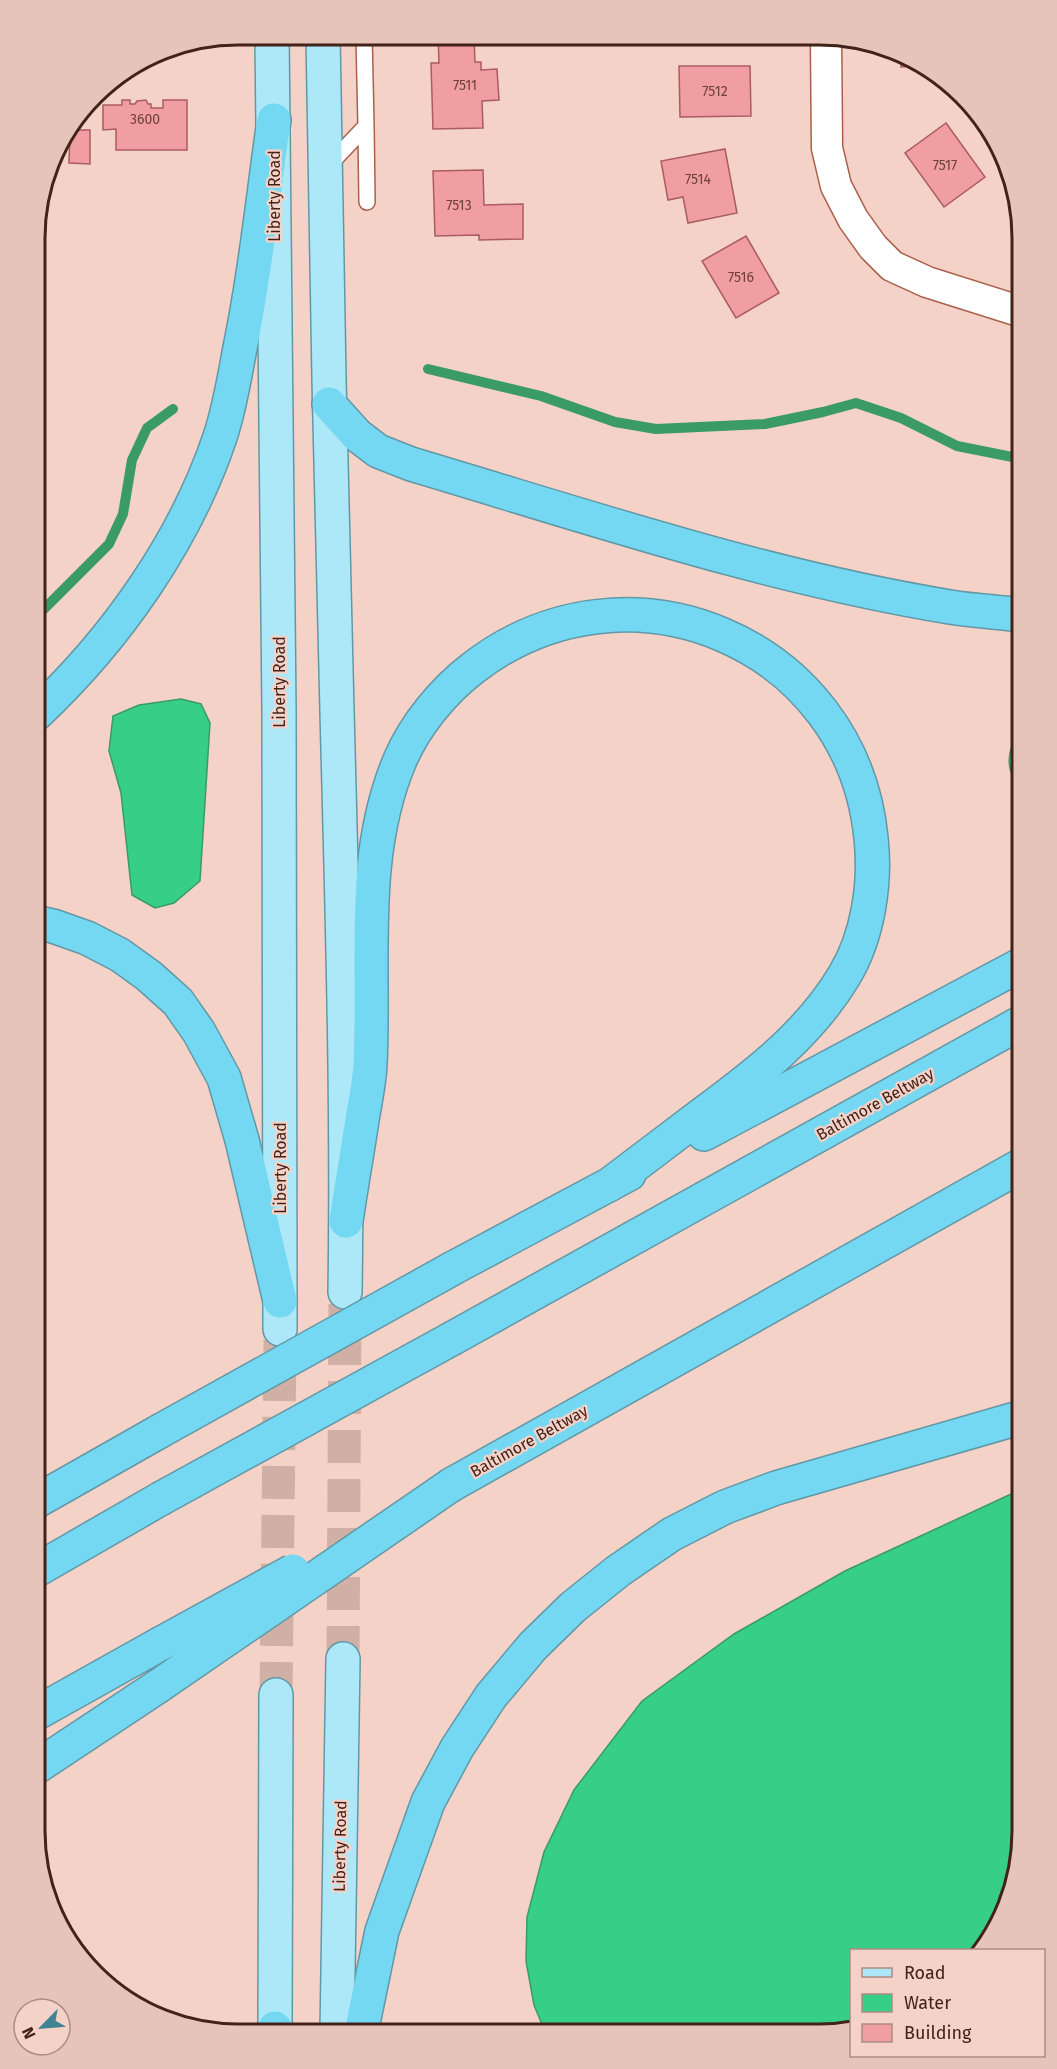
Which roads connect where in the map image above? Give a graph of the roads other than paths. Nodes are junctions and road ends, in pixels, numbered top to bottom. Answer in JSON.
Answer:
{"nodes":[{"id":1,"x":272,"y":45,"type":"edge"},
{"id":2,"x":323,"y":45,"type":"edge"},
{"id":3,"x":364,"y":45,"type":"edge"},
{"id":4,"x":826,"y":46,"type":"edge"},
{"id":5,"x":274,"y":120,"type":"junction"},
{"id":6,"x":366,"y":126,"type":"junction"},
{"id":7,"x":325,"y":169,"type":"junction"},
{"id":8,"x":368,"y":202,"type":"dead end"},
{"id":9,"x":1012,"y":309,"type":"edge"},
{"id":10,"x":329,"y":404,"type":"junction"},
{"id":11,"x":1012,"y":614,"type":"edge"},
{"id":12,"x":45,"y":705,"type":"edge"},
{"id":13,"x":45,"y":924,"type":"edge"},
{"id":14,"x":1012,"y":969,"type":"edge"},
{"id":15,"x":1012,"y":1028,"type":"edge"},
{"id":16,"x":1012,"y":1171,"type":"edge"},
{"id":17,"x":609,"y":1185,"type":"junction"},
{"id":18,"x":346,"y":1221,"type":"junction"},
{"id":19,"x":345,"y":1292,"type":"tunnel mouth"},
{"id":20,"x":280,"y":1315,"type":"joint"},
{"id":21,"x":1012,"y":1420,"type":"edge"},
{"id":22,"x":451,"y":1485,"type":"junction"},
{"id":23,"x":45,"y":1496,"type":"edge"},
{"id":24,"x":45,"y":1564,"type":"edge"},
{"id":25,"x":343,"y":1659,"type":"tunnel mouth"},
{"id":26,"x":276,"y":1695,"type":"tunnel mouth"},
{"id":27,"x":45,"y":1708,"type":"edge"},
{"id":28,"x":45,"y":1761,"type":"edge"},
{"id":29,"x":274,"y":2024,"type":"edge"},
{"id":30,"x":337,"y":2024,"type":"edge"},
{"id":31,"x":363,"y":2024,"type":"edge"}],
"edges":[{"from":1,"to":5,"type":"main road","name":"Liberty Road"},
{"from":2,"to":7,"type":"main road"},
{"from":3,"to":6,"type":"lane"},
{"from":4,"to":9,"type":"street"},
{"from":5,"to":12,"type":"highway"},
{"from":5,"to":20,"type":"main road","name":"Liberty Road"},
{"from":6,"to":7,"type":"lane"},
{"from":6,"to":8,"type":"lane"},
{"from":7,"to":10,"type":"main road"},
{"from":10,"to":11,"type":"highway"},
{"from":10,"to":18,"type":"main road"},
{"from":13,"to":20,"type":"highway"},
{"from":14,"to":17,"type":"highway"},
{"from":15,"to":24,"type":"highway","name":"Baltimore Beltway","bridge":true},
{"from":16,"to":22,"type":"highway","name":"Baltimore Beltway"},
{"from":17,"to":18,"type":"highway"},
{"from":17,"to":23,"type":"highway","bridge":true},
{"from":18,"to":19,"type":"main road"},
{"from":21,"to":31,"type":"highway"},
{"from":22,"to":27,"type":"highway","name":"Baltimore Beltway","bridge":true},
{"from":22,"to":28,"type":"highway","bridge":true},
{"from":25,"to":30,"type":"main road","name":"Liberty Road"},
{"from":26,"to":29,"type":"main road"}]}
